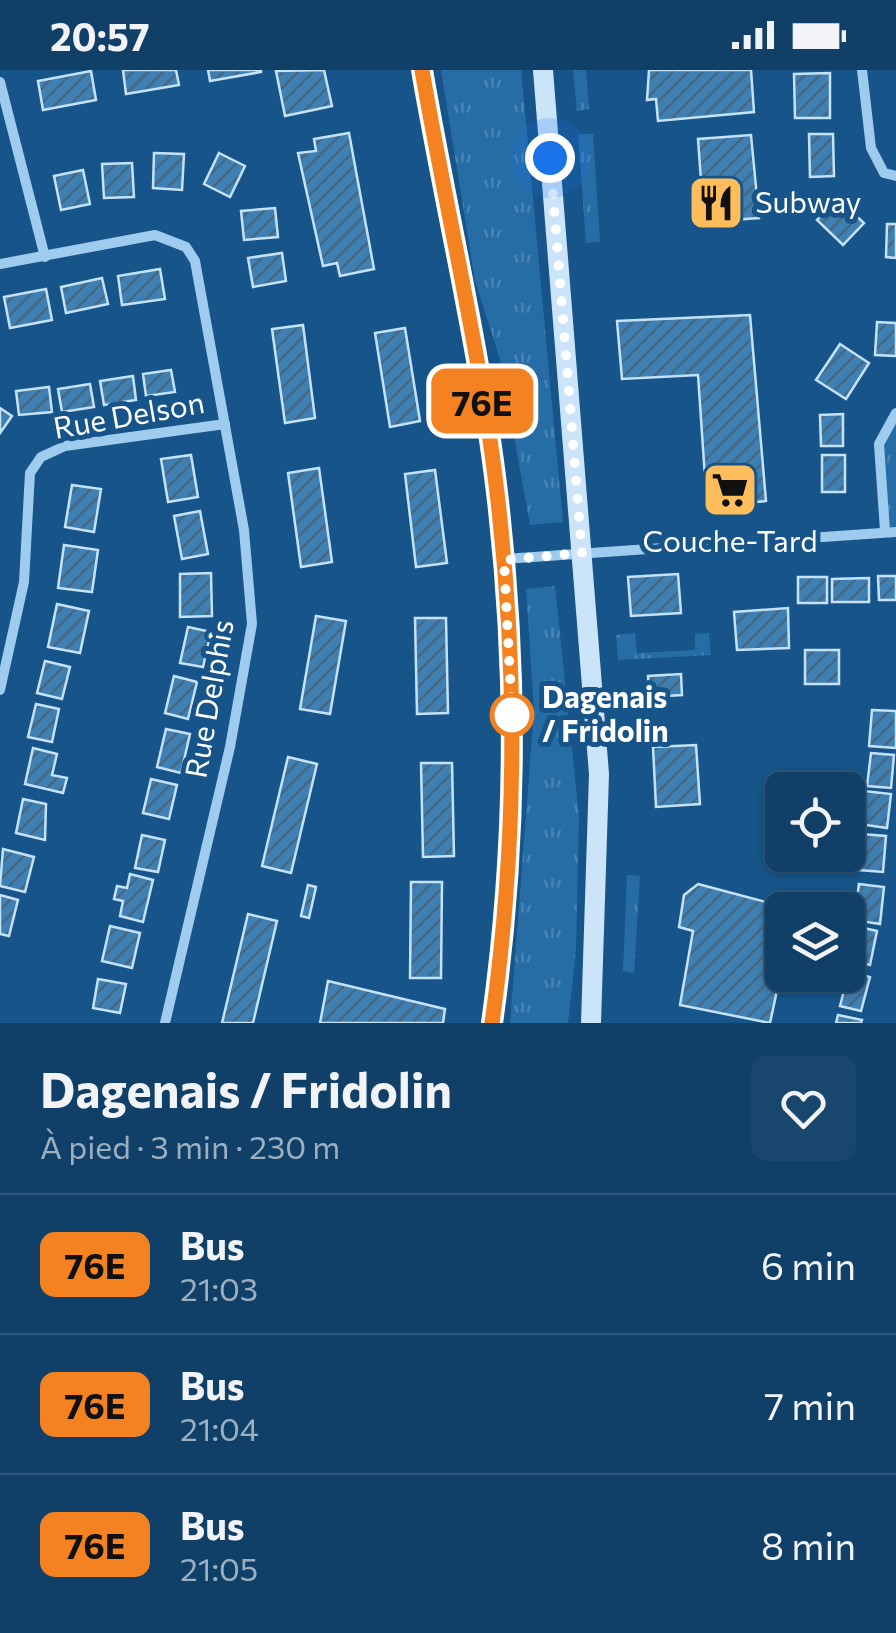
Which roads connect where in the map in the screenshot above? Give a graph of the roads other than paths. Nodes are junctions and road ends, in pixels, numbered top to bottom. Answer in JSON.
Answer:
{"nodes":[{"id":1,"x":422,"y":70,"type":"edge"},
{"id":2,"x":544,"y":70,"type":"edge"},
{"id":3,"x":862,"y":70,"type":"edge"},
{"id":4,"x":0,"y":82,"type":"edge"},
{"id":5,"x":896,"y":176,"type":"edge"},
{"id":6,"x":45,"y":257,"type":"junction"},
{"id":7,"x":0,"y":264,"type":"edge"},
{"id":8,"x":896,"y":412,"type":"edge"},
{"id":9,"x":225,"y":424,"type":"junction"},
{"id":10,"x":891,"y":532,"type":"edge"},
{"id":11,"x":582,"y":553,"type":"junction"},
{"id":12,"x":504,"y":560,"type":"junction"},
{"id":13,"x":0,"y":690,"type":"edge"},
{"id":14,"x":165,"y":1023,"type":"edge"},
{"id":15,"x":492,"y":1023,"type":"edge"},
{"id":16,"x":591,"y":1023,"type":"edge"}],
"edges":[{"from":1,"to":12,"type":"main road"},
{"from":2,"to":11,"type":"main road"},
{"from":3,"to":5,"type":"street"},
{"from":4,"to":6,"type":"street"},
{"from":6,"to":7,"type":"street"},
{"from":6,"to":9,"type":"street","name":"Rue Delphis"},
{"from":8,"to":10,"type":"street"},
{"from":9,"to":13,"type":"street","name":"Rue Delson"},
{"from":9,"to":14,"type":"street","name":"Rue Delphis"},
{"from":10,"to":11,"type":"street"},
{"from":11,"to":12,"type":"street"},
{"from":11,"to":16,"type":"main road"},
{"from":12,"to":15,"type":"main road"}]}
